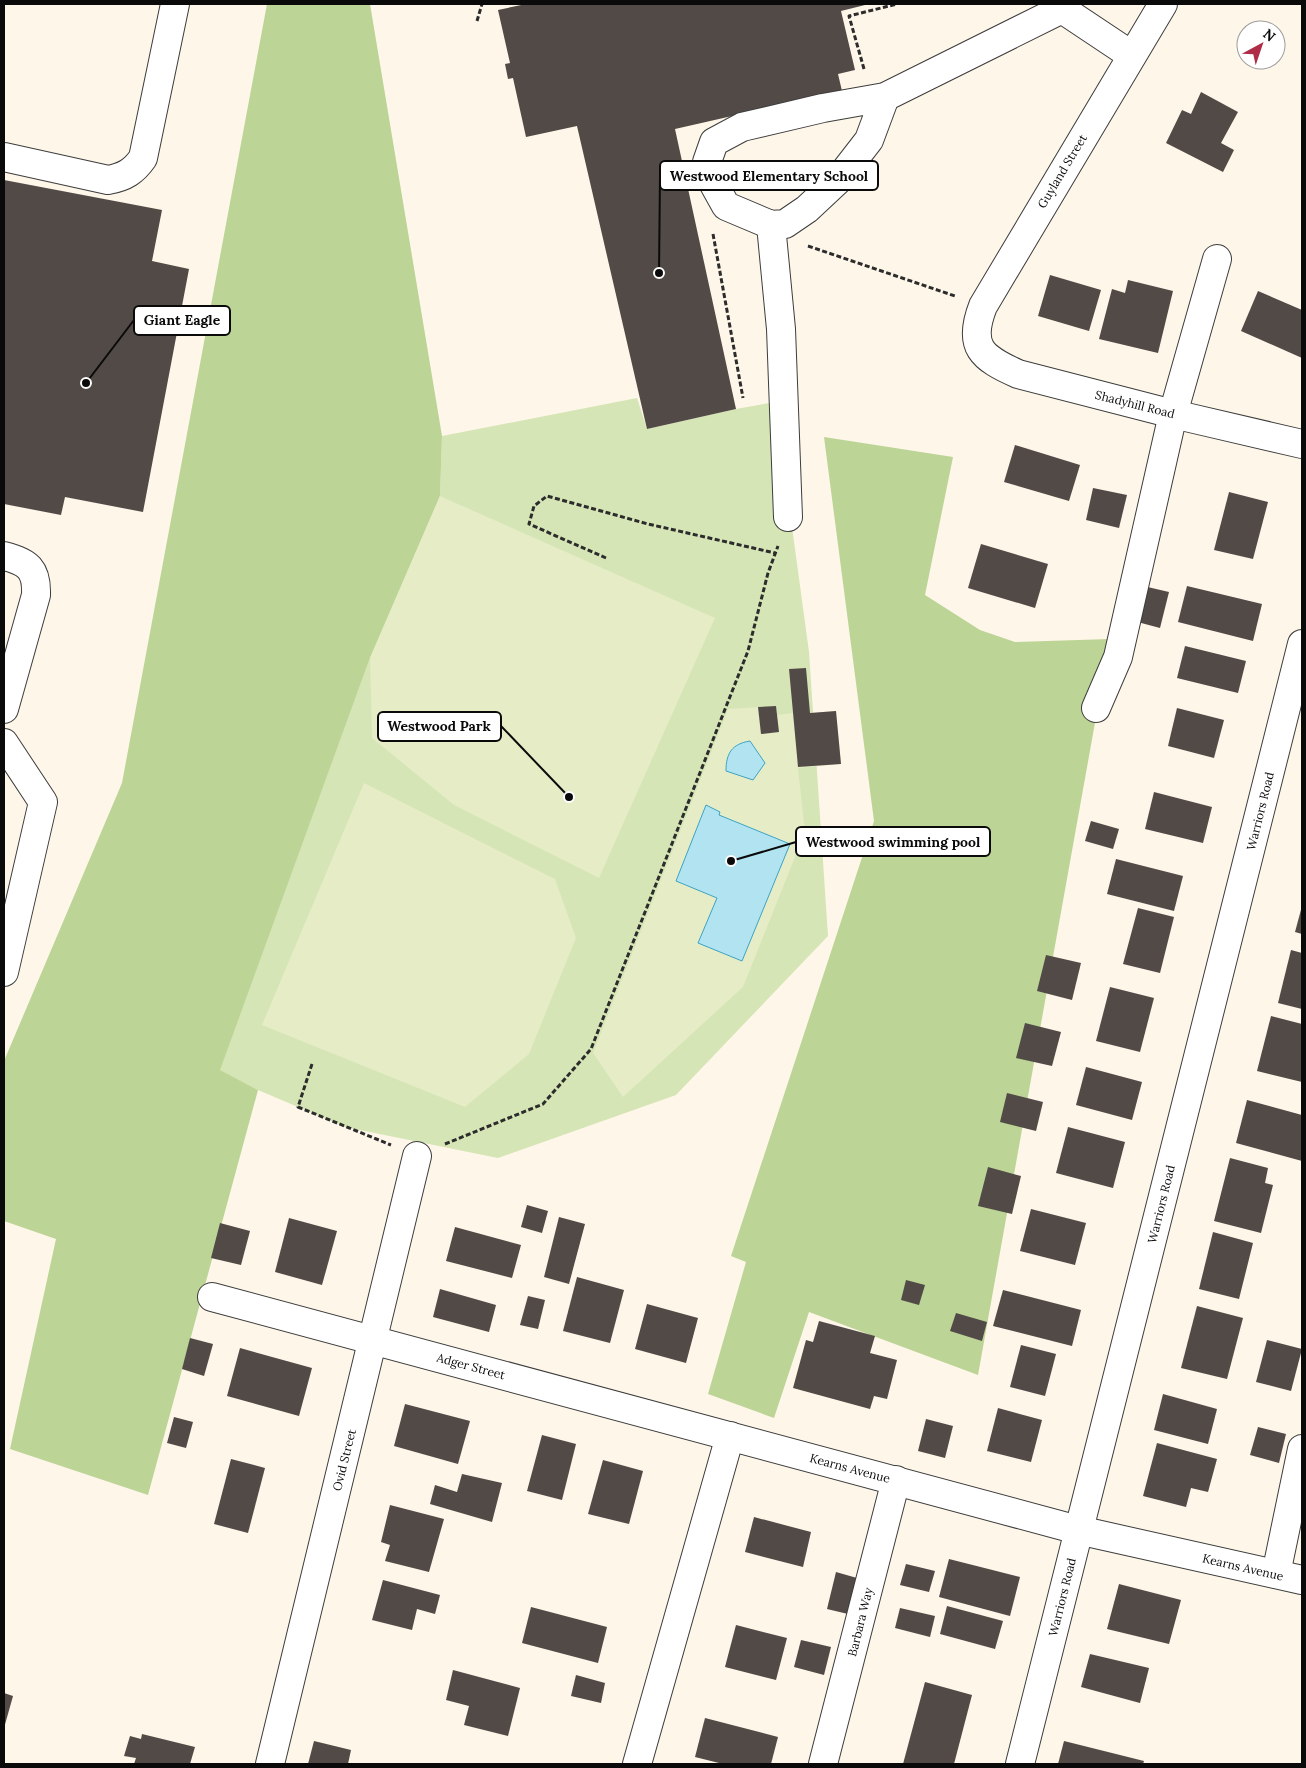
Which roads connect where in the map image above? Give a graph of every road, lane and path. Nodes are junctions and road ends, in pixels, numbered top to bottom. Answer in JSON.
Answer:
{"nodes":[{"id":1,"x":175,"y":4,"type":"edge"},
{"id":2,"x":482,"y":4,"type":"edge"},
{"id":3,"x":897,"y":4,"type":"edge"},
{"id":4,"x":1163,"y":4,"type":"edge"},
{"id":5,"x":477,"y":21,"type":"dead end"},
{"id":6,"x":1131,"y":55,"type":"junction"},
{"id":7,"x":866,"y":78,"type":"dead end"},
{"id":8,"x":885,"y":97,"type":"junction"},
{"id":9,"x":4,"y":157,"type":"edge"},
{"id":10,"x":771,"y":225,"type":"junction"},
{"id":11,"x":712,"y":226,"type":"dead end"},
{"id":12,"x":1217,"y":259,"type":"dead end"},
{"id":13,"x":983,"y":306,"type":"junction"},
{"id":14,"x":977,"y":344,"type":"joint"},
{"id":15,"x":743,"y":398,"type":"dead end"},
{"id":16,"x":1173,"y":414,"type":"junction"},
{"id":17,"x":1302,"y":444,"type":"edge"},
{"id":18,"x":788,"y":517,"type":"joint"},
{"id":19,"x":775,"y":553,"type":"junction"},
{"id":20,"x":4,"y":556,"type":"edge"},
{"id":21,"x":606,"y":558,"type":"dead end"},
{"id":22,"x":1302,"y":644,"type":"edge"},
{"id":23,"x":1096,"y":708,"type":"dead end"},
{"id":24,"x":4,"y":709,"type":"edge"},
{"id":25,"x":4,"y":743,"type":"edge"},
{"id":26,"x":4,"y":972,"type":"edge"},
{"id":27,"x":312,"y":1064,"type":"dead end"},
{"id":28,"x":417,"y":1156,"type":"junction"},
{"id":29,"x":212,"y":1297,"type":"dead end"},
{"id":30,"x":373,"y":1340,"type":"junction"},
{"id":31,"x":730,"y":1436,"type":"junction"},
{"id":32,"x":1302,"y":1449,"type":"edge"},
{"id":33,"x":896,"y":1480,"type":"junction"},
{"id":34,"x":1078,"y":1530,"type":"junction"},
{"id":35,"x":1276,"y":1574,"type":"junction"},
{"id":36,"x":1302,"y":1580,"type":"edge"},
{"id":37,"x":270,"y":1764,"type":"edge"},
{"id":38,"x":637,"y":1764,"type":"edge"},
{"id":39,"x":823,"y":1764,"type":"edge"},
{"id":40,"x":1020,"y":1764,"type":"edge"}],
"edges":[{"from":1,"to":9,"type":"street"},
{"from":2,"to":5,"type":"path"},
{"from":3,"to":7,"type":"path"},
{"from":4,"to":6,"type":"street","name":"Guyland Street"},
{"from":6,"to":8,"type":"street"},
{"from":6,"to":13,"type":"street","name":"Guyland Street"},
{"from":8,"to":10,"type":"street"},
{"from":8,"to":10,"type":"street"},
{"from":10,"to":13,"type":"path"},
{"from":10,"to":18,"type":"street"},
{"from":11,"to":15,"type":"path"},
{"from":12,"to":16,"type":"street"},
{"from":13,"to":14,"type":"street","name":"Guyland Street"},
{"from":14,"to":16,"type":"street","name":"Shadyhill Road"},
{"from":16,"to":17,"type":"street","name":"Shadyhill Road"},
{"from":16,"to":23,"type":"street"},
{"from":18,"to":19,"type":"path"},
{"from":19,"to":21,"type":"path"},
{"from":19,"to":28,"type":"path"},
{"from":20,"to":24,"type":"street"},
{"from":22,"to":34,"type":"street","name":"Warriors Road"},
{"from":25,"to":26,"type":"street"},
{"from":27,"to":28,"type":"path"},
{"from":28,"to":30,"type":"street","name":"Ovid Street"},
{"from":29,"to":30,"type":"street","name":"Adger Street"},
{"from":30,"to":31,"type":"street","name":"Adger Street"},
{"from":30,"to":37,"type":"street","name":"Ovid Street"},
{"from":31,"to":33,"type":"street","name":"Kearns Avenue"},
{"from":31,"to":38,"type":"street"},
{"from":32,"to":35,"type":"street"},
{"from":33,"to":34,"type":"street","name":"Kearns Avenue"},
{"from":33,"to":39,"type":"street","name":"Barbara Way"},
{"from":34,"to":35,"type":"street","name":"Kearns Avenue"},
{"from":34,"to":40,"type":"street","name":"Warriors Road"},
{"from":35,"to":36,"type":"street","name":"Kearns Avenue"}]}
